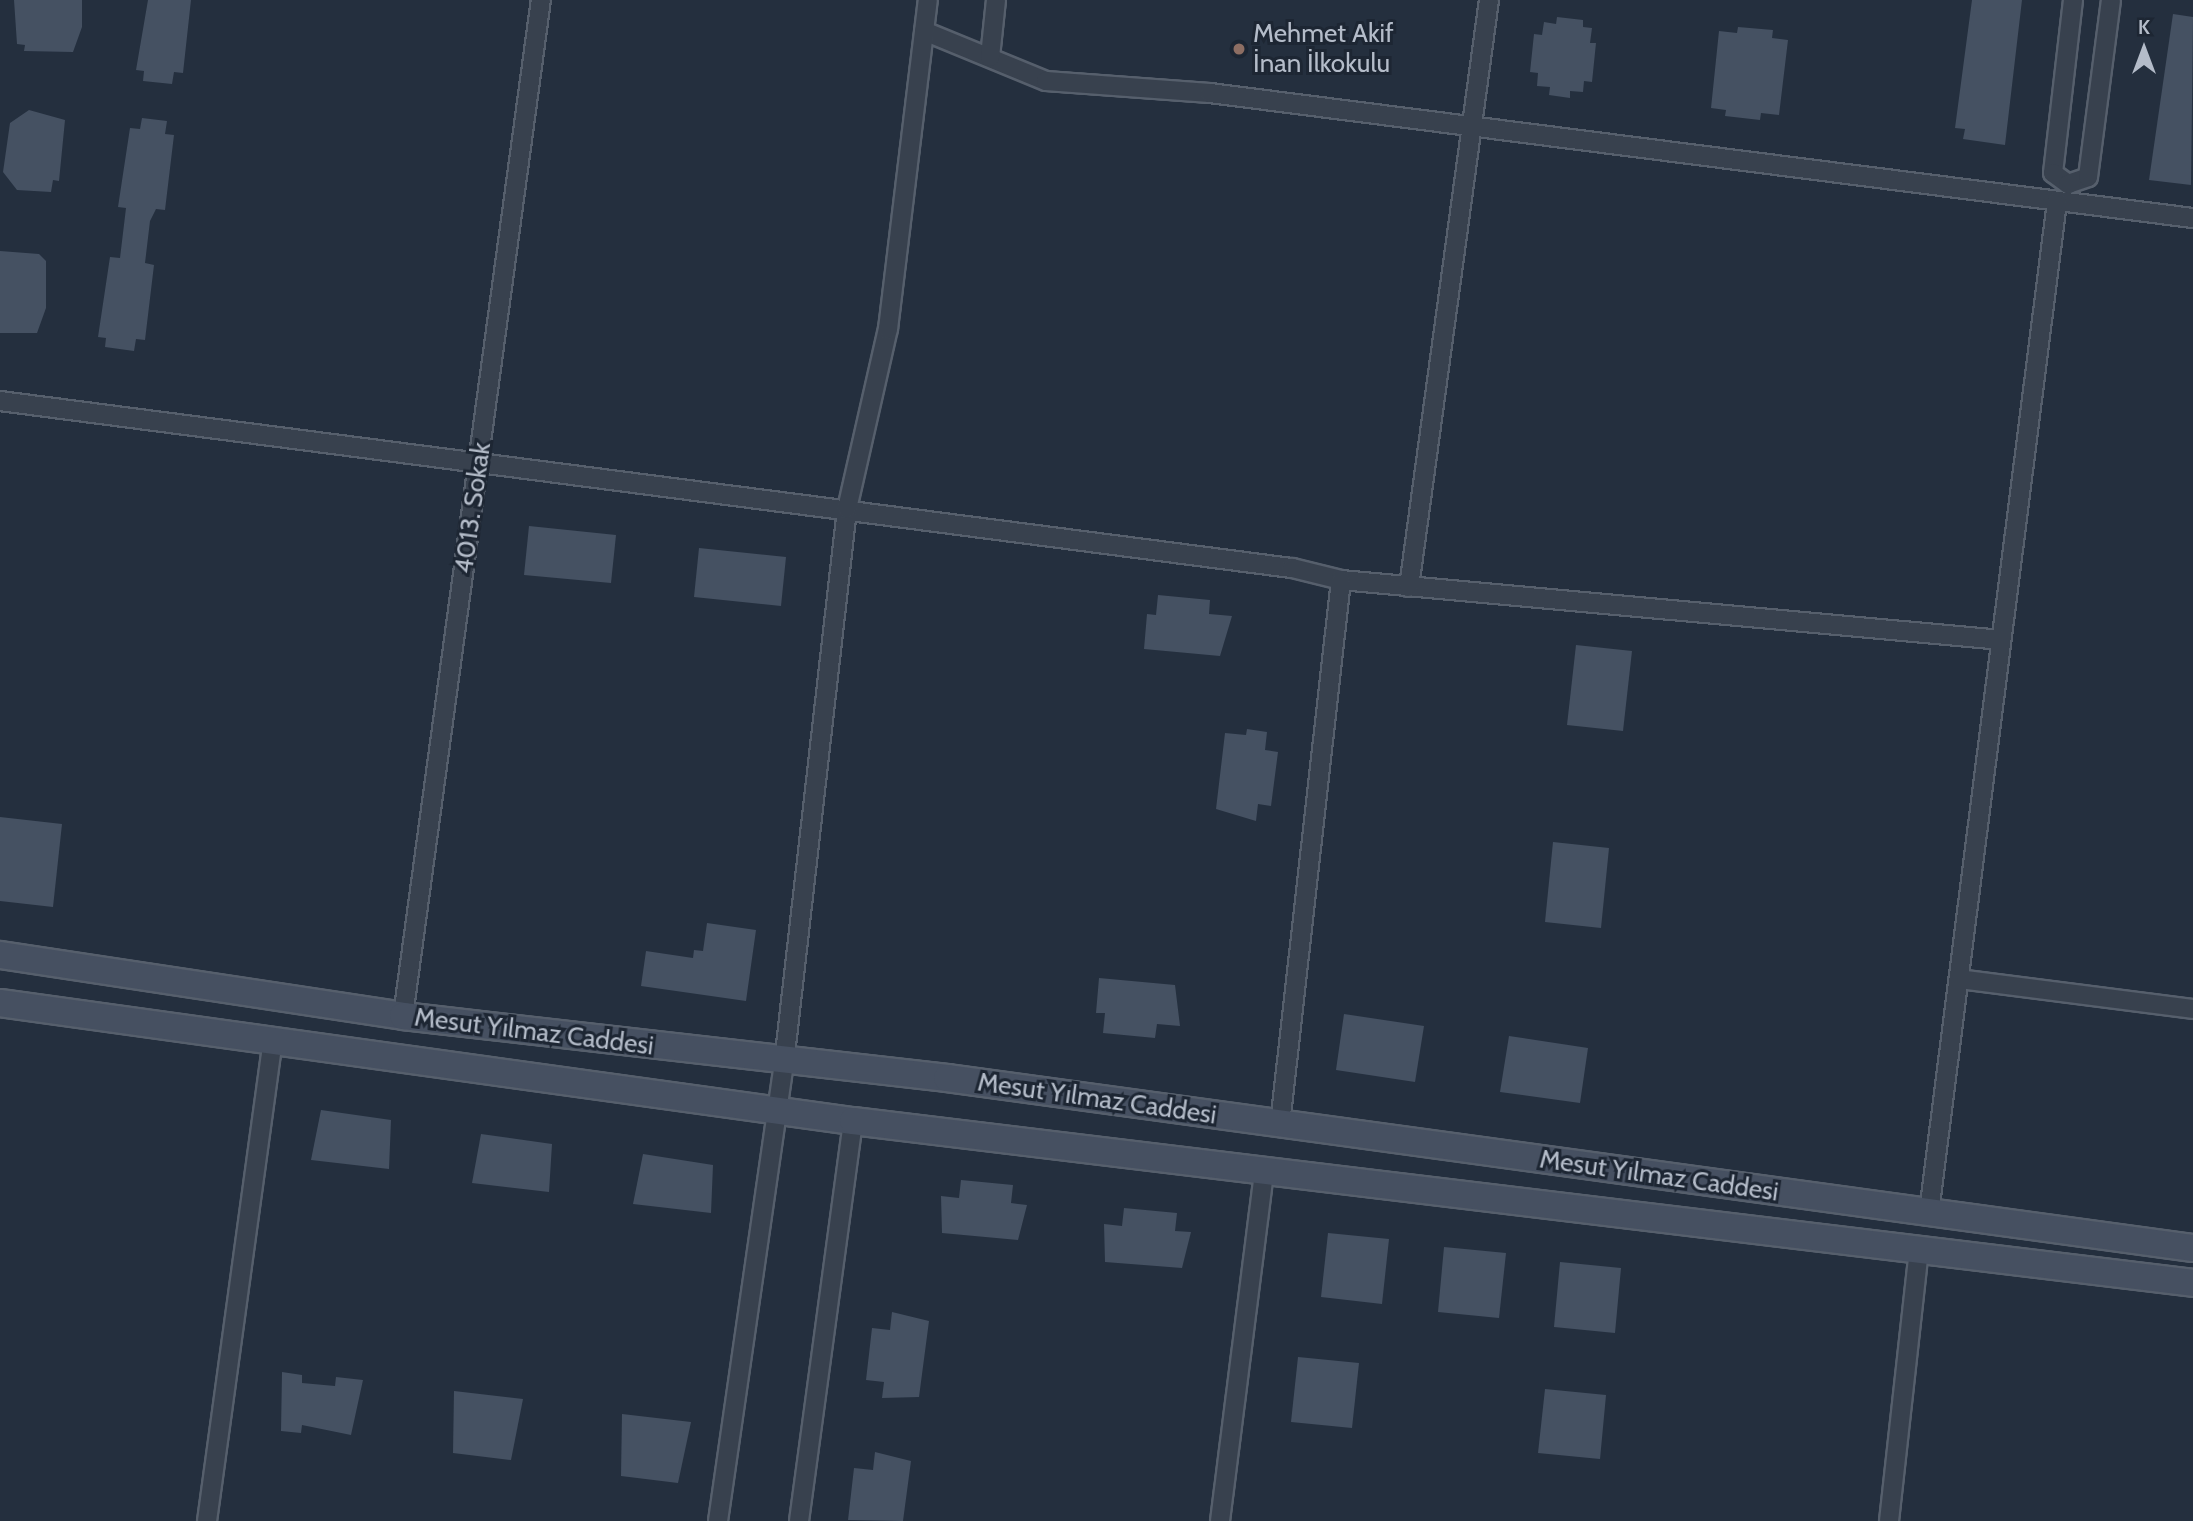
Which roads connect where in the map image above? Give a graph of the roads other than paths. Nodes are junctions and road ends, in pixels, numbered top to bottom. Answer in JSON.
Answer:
{"nodes":[{"id":1,"x":541,"y":0,"type":"edge"},
{"id":2,"x":928,"y":0,"type":"edge"},
{"id":3,"x":996,"y":0,"type":"edge"},
{"id":4,"x":1489,"y":0,"type":"edge"},
{"id":5,"x":2073,"y":0,"type":"edge"},
{"id":6,"x":2111,"y":0,"type":"edge"},
{"id":7,"x":924,"y":31,"type":"junction"},
{"id":8,"x":990,"y":57,"type":"junction"},
{"id":9,"x":1469,"y":128,"type":"junction"},
{"id":10,"x":2057,"y":201,"type":"junction"},
{"id":11,"x":2193,"y":218,"type":"edge"},
{"id":12,"x":0,"y":401,"type":"edge"},
{"id":13,"x":479,"y":462,"type":"junction"},
{"id":14,"x":847,"y":509,"type":"junction"},
{"id":15,"x":1340,"y":580,"type":"junction"},
{"id":16,"x":1409,"y":587,"type":"junction"},
{"id":17,"x":2001,"y":640,"type":"junction"},
{"id":18,"x":0,"y":955,"type":"edge"},
{"id":19,"x":1959,"y":979,"type":"junction"},
{"id":20,"x":0,"y":1003,"type":"edge"},
{"id":21,"x":2193,"y":1009,"type":"edge"},
{"id":22,"x":403,"y":1016,"type":"junction"},
{"id":23,"x":274,"y":1040,"type":"junction"},
{"id":24,"x":784,"y":1063,"type":"junction"},
{"id":25,"x":775,"y":1109,"type":"junction"},
{"id":26,"x":853,"y":1121,"type":"junction"},
{"id":27,"x":1280,"y":1124,"type":"junction"},
{"id":28,"x":1264,"y":1171,"type":"junction"},
{"id":29,"x":1929,"y":1213,"type":"junction"},
{"id":30,"x":2193,"y":1248,"type":"edge"},
{"id":31,"x":1919,"y":1250,"type":"junction"},
{"id":32,"x":2193,"y":1283,"type":"edge"},
{"id":33,"x":206,"y":1521,"type":"edge"},
{"id":34,"x":718,"y":1521,"type":"edge"},
{"id":35,"x":799,"y":1521,"type":"edge"},
{"id":36,"x":1220,"y":1521,"type":"edge"},
{"id":37,"x":1889,"y":1521,"type":"edge"}],
"edges":[{"from":1,"to":13,"type":"street","name":"4013. Sokak"},
{"from":2,"to":7,"type":"street"},
{"from":3,"to":8,"type":"street"},
{"from":4,"to":9,"type":"street"},
{"from":5,"to":6,"type":"street"},
{"from":7,"to":8,"type":"street"},
{"from":7,"to":14,"type":"street"},
{"from":8,"to":9,"type":"street"},
{"from":9,"to":10,"type":"street"},
{"from":9,"to":16,"type":"street"},
{"from":10,"to":11,"type":"street"},
{"from":10,"to":17,"type":"street"},
{"from":12,"to":13,"type":"street"},
{"from":13,"to":14,"type":"street"},
{"from":13,"to":22,"type":"street","name":"4013. Sokak"},
{"from":14,"to":15,"type":"street"},
{"from":14,"to":24,"type":"street"},
{"from":15,"to":16,"type":"street"},
{"from":15,"to":27,"type":"street"},
{"from":16,"to":17,"type":"street"},
{"from":17,"to":19,"type":"street"},
{"from":18,"to":22,"type":"main road","name":"Mesut Yılmaz Caddesi"},
{"from":19,"to":21,"type":"street"},
{"from":19,"to":29,"type":"street"},
{"from":20,"to":23,"type":"main road","name":"Mesut Yılmaz Caddesi"},
{"from":22,"to":24,"type":"main road","name":"Mesut Yılmaz Caddesi"},
{"from":23,"to":25,"type":"main road","name":"Mesut Yılmaz Caddesi"},
{"from":23,"to":33,"type":"street"},
{"from":24,"to":25,"type":"street"},
{"from":24,"to":27,"type":"main road","name":"Mesut Yılmaz Caddesi"},
{"from":25,"to":26,"type":"main road","name":"Mesut Yılmaz Caddesi"},
{"from":25,"to":34,"type":"street"},
{"from":26,"to":28,"type":"main road","name":"Mesut Yılmaz Caddesi"},
{"from":26,"to":35,"type":"street"},
{"from":27,"to":29,"type":"main road","name":"Mesut Yılmaz Caddesi"},
{"from":28,"to":31,"type":"main road","name":"Mesut Yılmaz Caddesi"},
{"from":28,"to":36,"type":"street"},
{"from":29,"to":30,"type":"main road","name":"Mesut Yılmaz Caddesi"},
{"from":31,"to":32,"type":"main road","name":"Mesut Yılmaz Caddesi"},
{"from":31,"to":37,"type":"street"}]}
